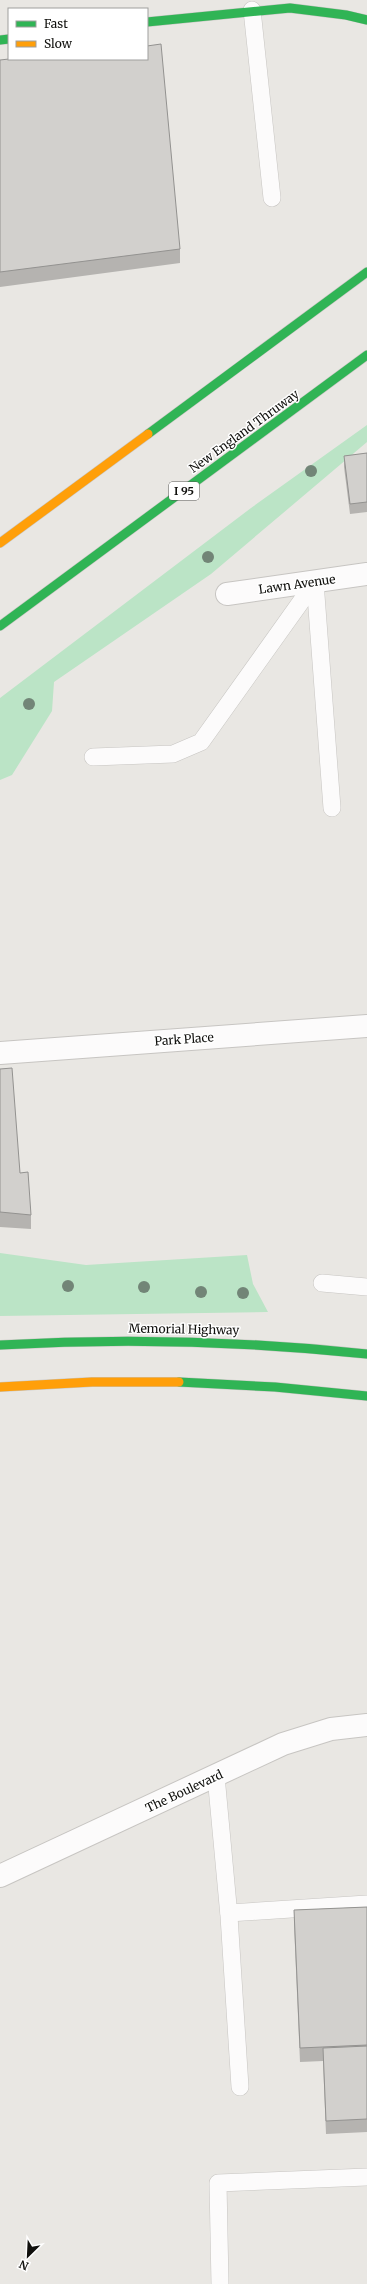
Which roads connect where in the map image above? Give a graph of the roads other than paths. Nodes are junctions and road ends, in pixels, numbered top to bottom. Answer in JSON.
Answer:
{"nodes":[{"id":1,"x":340,"y":6,"type":"dead end"},
{"id":2,"x":252,"y":10,"type":"junction"},
{"id":3,"x":328,"y":13,"type":"junction"},
{"id":4,"x":367,"y":20,"type":"edge"},
{"id":5,"x":148,"y":22,"type":"edge"},
{"id":6,"x":272,"y":198,"type":"dead end"},
{"id":7,"x":367,"y":272,"type":"edge"},
{"id":8,"x":367,"y":355,"type":"edge"},
{"id":9,"x":67,"y":494,"type":"junction"},
{"id":10,"x":0,"y":531,"type":"edge"},
{"id":11,"x":0,"y":543,"type":"edge"},
{"id":12,"x":367,"y":574,"type":"edge"},
{"id":13,"x":315,"y":582,"type":"junction"},
{"id":14,"x":227,"y":594,"type":"dead end"},
{"id":15,"x":0,"y":626,"type":"edge"},
{"id":16,"x":93,"y":757,"type":"dead end"},
{"id":17,"x":332,"y":808,"type":"dead end"},
{"id":18,"x":367,"y":1026,"type":"edge"},
{"id":19,"x":0,"y":1053,"type":"edge"},
{"id":20,"x":322,"y":1283,"type":"dead end"},
{"id":21,"x":367,"y":1287,"type":"edge"},
{"id":22,"x":0,"y":1345,"type":"edge"},
{"id":23,"x":367,"y":1354,"type":"edge"},
{"id":24,"x":0,"y":1387,"type":"edge"},
{"id":25,"x":367,"y":1396,"type":"edge"},
{"id":26,"x":367,"y":1725,"type":"edge"},
{"id":27,"x":216,"y":1776,"type":"junction"},
{"id":28,"x":2,"y":1877,"type":"edge"},
{"id":29,"x":367,"y":1904,"type":"edge"},
{"id":30,"x":229,"y":1913,"type":"junction"},
{"id":31,"x":240,"y":2087,"type":"dead end"},
{"id":32,"x":367,"y":2177,"type":"edge"},
{"id":33,"x":220,"y":2284,"type":"edge"}],
"edges":[{"from":1,"to":3,"type":"main road"},
{"from":2,"to":3,"type":"main road"},
{"from":2,"to":5,"type":"main road"},
{"from":2,"to":6,"type":"lane"},
{"from":3,"to":4,"type":"main road"},
{"from":7,"to":9,"type":"main road"},
{"from":8,"to":15,"type":"main road","name":"New England Thruway","number":"I 95"},
{"from":9,"to":10,"type":"main road"},
{"from":9,"to":11,"type":"main road"},
{"from":12,"to":13,"type":"street","name":"Lawn Avenue"},
{"from":13,"to":14,"type":"street","name":"Lawn Avenue"},
{"from":13,"to":16,"type":"lane"},
{"from":13,"to":17,"type":"lane"},
{"from":18,"to":19,"type":"street","name":"Park Place"},
{"from":20,"to":21,"type":"lane"},
{"from":22,"to":23,"type":"main road","name":"Memorial Highway"},
{"from":24,"to":25,"type":"main road"},
{"from":26,"to":27,"type":"street","name":"The Boulevard"},
{"from":27,"to":28,"type":"street","name":"The Boulevard"},
{"from":27,"to":30,"type":"lane"},
{"from":29,"to":30,"type":"lane"},
{"from":30,"to":31,"type":"lane"},
{"from":32,"to":33,"type":"lane"}]}
